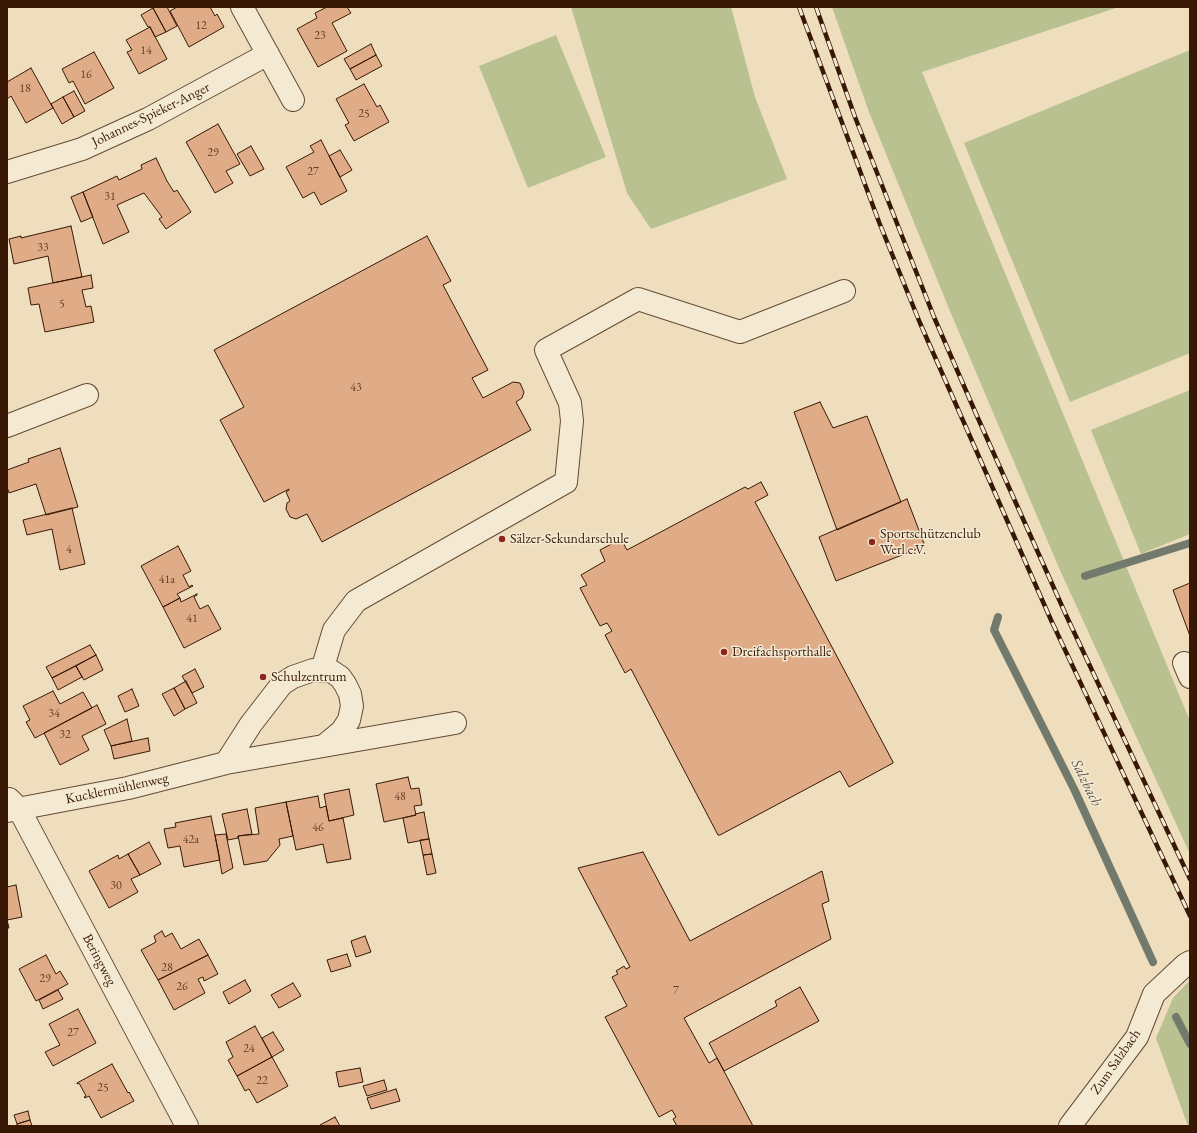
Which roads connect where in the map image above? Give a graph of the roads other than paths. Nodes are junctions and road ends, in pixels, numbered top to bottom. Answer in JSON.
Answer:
{"nodes":[{"id":1,"x":242,"y":7,"type":"edge"},
{"id":2,"x":268,"y":54,"type":"junction"},
{"id":3,"x":293,"y":100,"type":"dead end"},
{"id":4,"x":7,"y":172,"type":"edge"},
{"id":5,"x":844,"y":291,"type":"dead end"},
{"id":6,"x":87,"y":395,"type":"dead end"},
{"id":7,"x":7,"y":426,"type":"edge"},
{"id":8,"x":322,"y":670,"type":"junction"},
{"id":9,"x":454,"y":723,"type":"dead end"},
{"id":10,"x":326,"y":745,"type":"junction"},
{"id":11,"x":226,"y":763,"type":"junction"},
{"id":12,"x":11,"y":806,"type":"edge"},
{"id":13,"x":1190,"y":962,"type":"edge"},
{"id":14,"x":187,"y":1126,"type":"edge"},
{"id":15,"x":1070,"y":1126,"type":"edge"}],
"edges":[{"from":1,"to":2,"type":"street"},
{"from":2,"to":3,"type":"street"},
{"from":2,"to":4,"type":"street","name":"Johannes-Spieker-Anger"},
{"from":5,"to":8,"type":"street"},
{"from":6,"to":7,"type":"street"},
{"from":8,"to":10,"type":"street"},
{"from":8,"to":11,"type":"street"},
{"from":9,"to":10,"type":"street","name":"Kucklermühlenweg"},
{"from":10,"to":11,"type":"street","name":"Kucklermühlenweg"},
{"from":11,"to":12,"type":"street","name":"Kucklermühlenweg"},
{"from":12,"to":14,"type":"street","name":"Beringweg"},
{"from":13,"to":15,"type":"street","name":"Zum Salzbach"}]}
